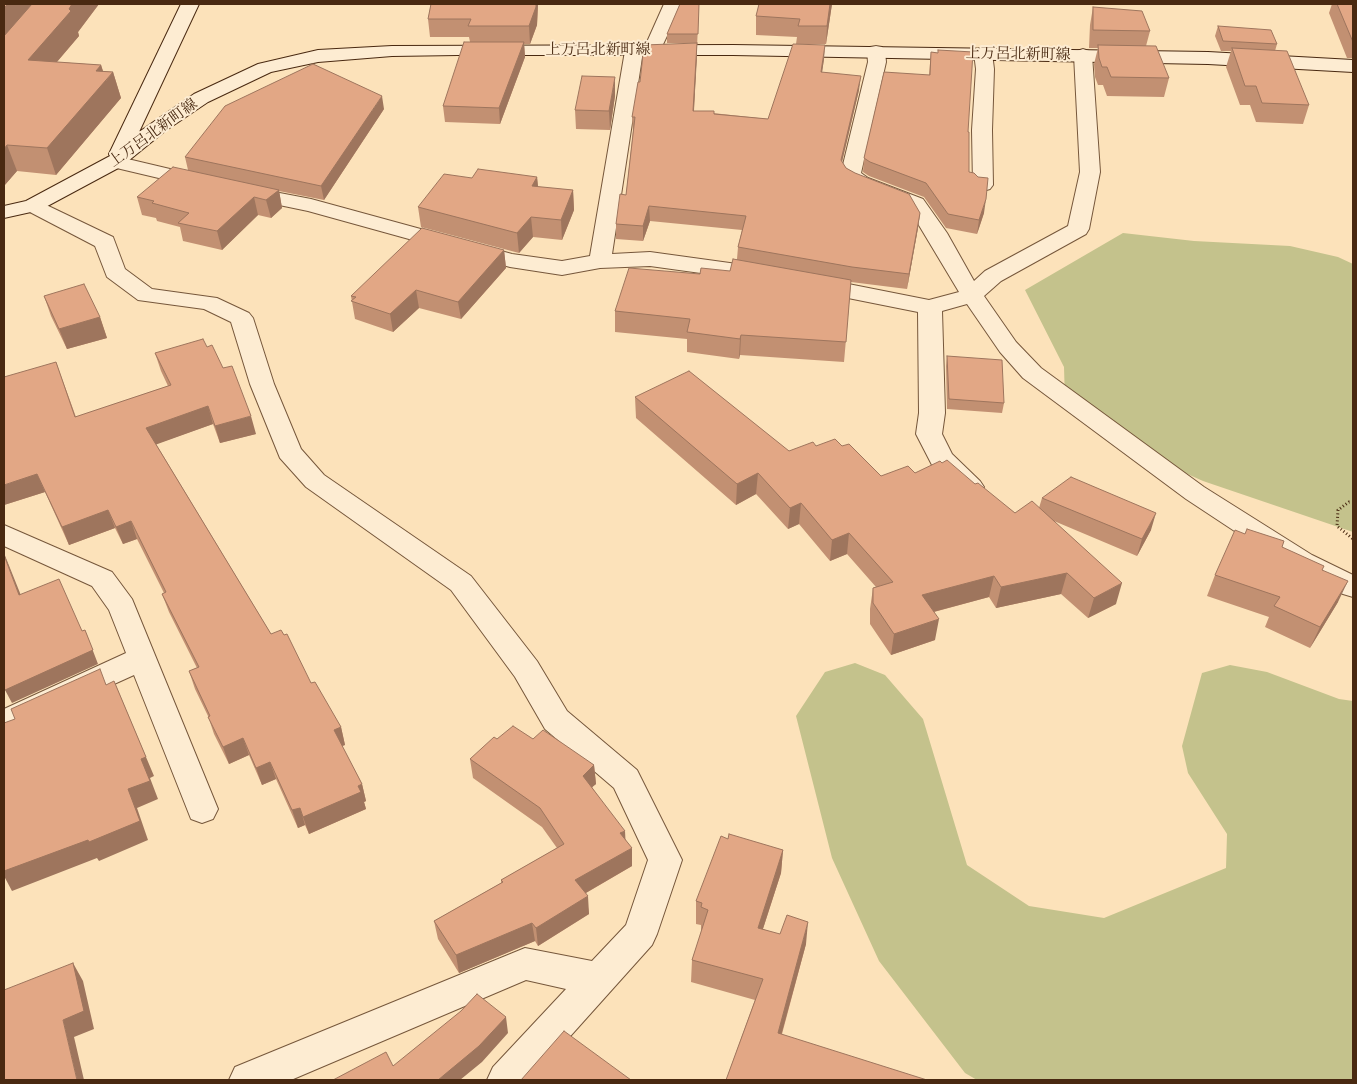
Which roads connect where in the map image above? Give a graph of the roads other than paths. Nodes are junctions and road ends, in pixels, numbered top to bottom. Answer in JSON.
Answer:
{"nodes":[{"id":1,"x":190,"y":4,"type":"edge"},
{"id":2,"x":673,"y":4,"type":"edge"},
{"id":3,"x":643,"y":51,"type":"junction"},
{"id":4,"x":876,"y":51,"type":"junction"},
{"id":5,"x":983,"y":53,"type":"junction"},
{"id":6,"x":1084,"y":55,"type":"junction"},
{"id":7,"x":1353,"y":66,"type":"edge"},
{"id":8,"x":115,"y":162,"type":"junction"},
{"id":9,"x":983,"y":185,"type":"edge"},
{"id":10,"x":33,"y":206,"type":"junction"},
{"id":11,"x":4,"y":212,"type":"edge"},
{"id":12,"x":600,"y":261,"type":"junction"},
{"id":13,"x":972,"y":294,"type":"junction"},
{"id":14,"x":930,"y":307,"type":"junction"},
{"id":15,"x":990,"y":501,"type":"edge"},
{"id":16,"x":4,"y":535,"type":"edge"},
{"id":17,"x":1353,"y":587,"type":"edge"},
{"id":18,"x":142,"y":659,"type":"junction"},
{"id":19,"x":4,"y":722,"type":"edge"},
{"id":20,"x":202,"y":809,"type":"dead end"},
{"id":21,"x":599,"y":979,"type":"junction"},
{"id":22,"x":248,"y":1080,"type":"edge"},
{"id":23,"x":506,"y":1080,"type":"edge"}],
"edges":[{"from":1,"to":8,"type":"street"},
{"from":2,"to":3,"type":"street"},
{"from":3,"to":4,"type":"street","name":"上万呂北新町線"},
{"from":3,"to":8,"type":"street","name":"上万呂北新町線"},
{"from":3,"to":12,"type":"street"},
{"from":4,"to":5,"type":"street","name":"上万呂北新町線"},
{"from":4,"to":13,"type":"street"},
{"from":5,"to":6,"type":"street","name":"上万呂北新町線"},
{"from":5,"to":9,"type":"street"},
{"from":6,"to":7,"type":"street","name":"上万呂北新町線"},
{"from":6,"to":13,"type":"street"},
{"from":8,"to":10,"type":"street","name":"上万呂北新町線"},
{"from":8,"to":12,"type":"street"},
{"from":10,"to":11,"type":"street","name":"上万呂北新町線"},
{"from":10,"to":21,"type":"street"},
{"from":12,"to":14,"type":"street"},
{"from":13,"to":14,"type":"street"},
{"from":13,"to":17,"type":"street"},
{"from":14,"to":15,"type":"street"},
{"from":16,"to":18,"type":"street"},
{"from":18,"to":19,"type":"street"},
{"from":18,"to":20,"type":"street"},
{"from":21,"to":22,"type":"street"},
{"from":21,"to":23,"type":"street"}]}
